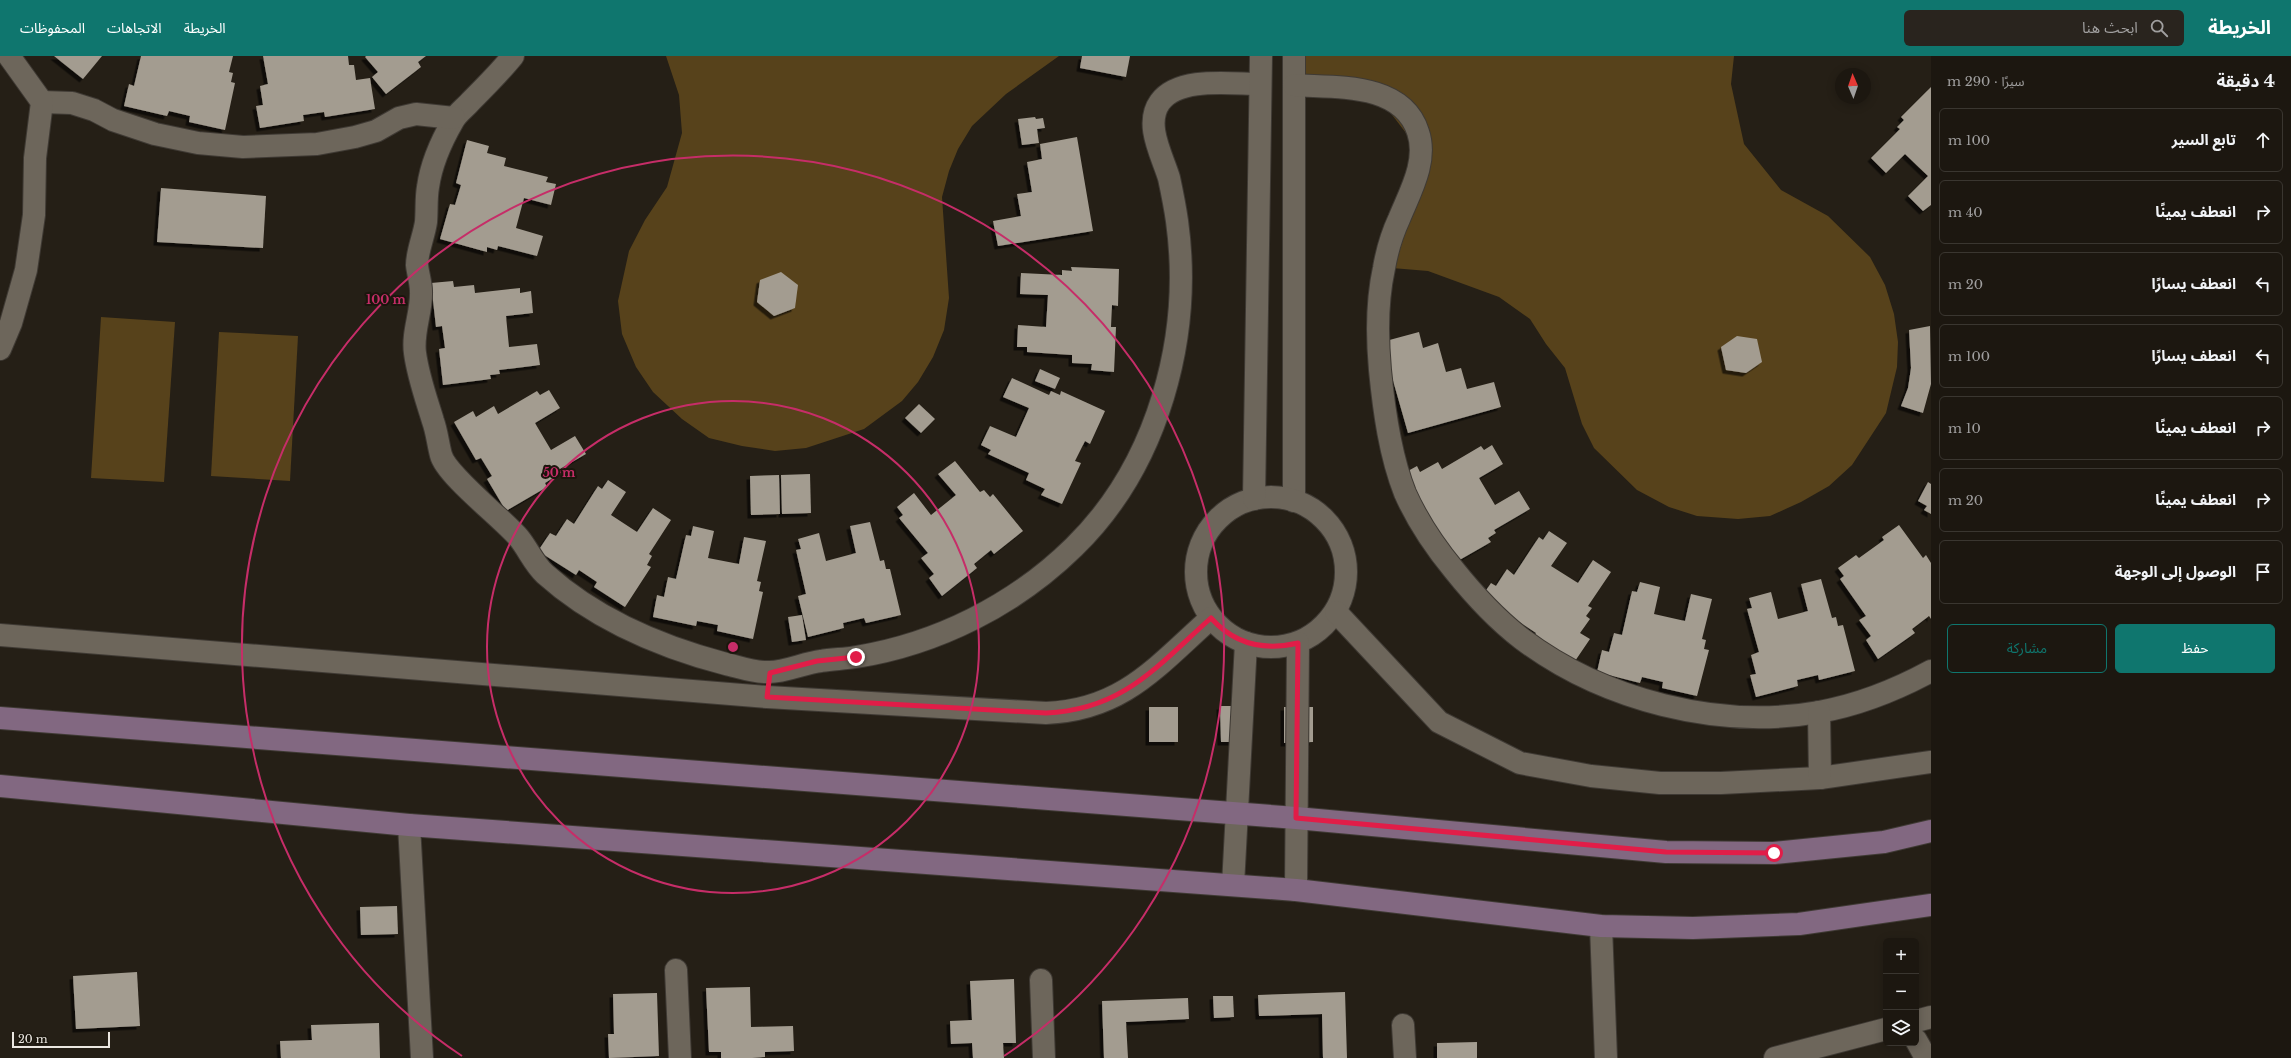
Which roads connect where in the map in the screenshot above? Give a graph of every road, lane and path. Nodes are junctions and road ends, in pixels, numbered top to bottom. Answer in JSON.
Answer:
{"nodes":[{"id":1,"x":9,"y":56,"type":"edge"},
{"id":2,"x":513,"y":56,"type":"edge"},
{"id":3,"x":1261,"y":56,"type":"edge"},
{"id":4,"x":1294,"y":56,"type":"edge"},
{"id":5,"x":1260,"y":84,"type":"junction"},
{"id":6,"x":1294,"y":85,"type":"junction"},
{"id":7,"x":42,"y":102,"type":"junction"},
{"id":8,"x":454,"y":118,"type":"junction"},
{"id":9,"x":0,"y":349,"type":"edge"},
{"id":10,"x":1254,"y":499,"type":"junction"},
{"id":11,"x":1294,"y":500,"type":"junction"},
{"id":12,"x":1336,"y":612,"type":"junction"},
{"id":13,"x":1211,"y":618,"type":"junction"},
{"id":14,"x":0,"y":635,"type":"edge"},
{"id":15,"x":1246,"y":643,"type":"junction"},
{"id":16,"x":1298,"y":643,"type":"junction"},
{"id":17,"x":1931,"y":671,"type":"edge"},
{"id":18,"x":770,"y":673,"type":"junction"},
{"id":19,"x":767,"y":697,"type":"junction"},
{"id":20,"x":1819,"y":712,"type":"junction"},
{"id":21,"x":0,"y":718,"type":"edge"},
{"id":22,"x":1931,"y":762,"type":"edge"},
{"id":23,"x":1820,"y":778,"type":"junction"},
{"id":24,"x":0,"y":786,"type":"edge"},
{"id":25,"x":1237,"y":815,"type":"junction"},
{"id":26,"x":1296,"y":818,"type":"junction"},
{"id":27,"x":409,"y":825,"type":"junction"},
{"id":28,"x":1931,"y":831,"type":"edge"},
{"id":29,"x":1233,"y":885,"type":"junction"},
{"id":30,"x":1296,"y":890,"type":"junction"},
{"id":31,"x":1931,"y":905,"type":"edge"},
{"id":32,"x":1602,"y":926,"type":"junction"},
{"id":33,"x":676,"y":970,"type":"dead end"},
{"id":34,"x":1041,"y":980,"type":"dead end"},
{"id":35,"x":1931,"y":1017,"type":"edge"},
{"id":36,"x":1919,"y":1020,"type":"edge"},
{"id":37,"x":1403,"y":1025,"type":"dead end"},
{"id":38,"x":1883,"y":1030,"type":"edge"},
{"id":39,"x":1919,"y":1045,"type":"edge"},
{"id":40,"x":422,"y":1058,"type":"edge"},
{"id":41,"x":680,"y":1058,"type":"edge"},
{"id":42,"x":1044,"y":1058,"type":"edge"},
{"id":43,"x":1405,"y":1058,"type":"edge"},
{"id":44,"x":1606,"y":1058,"type":"edge"},
{"id":45,"x":1775,"y":1058,"type":"edge"},
{"id":46,"x":1926,"y":1058,"type":"edge"}],
"edges":[{"from":1,"to":7,"type":"street"},
{"from":2,"to":8,"type":"street"},
{"from":3,"to":5,"type":"street"},
{"from":4,"to":6,"type":"street"},
{"from":5,"to":10,"type":"street"},
{"from":5,"to":18,"type":"street"},
{"from":6,"to":11,"type":"street"},
{"from":6,"to":20,"type":"street"},
{"from":7,"to":8,"type":"street"},
{"from":7,"to":9,"type":"street"},
{"from":8,"to":18,"type":"street"},
{"from":10,"to":11,"type":"street"},
{"from":10,"to":13,"type":"street"},
{"from":11,"to":12,"type":"street"},
{"from":12,"to":16,"type":"street"},
{"from":12,"to":23,"type":"street"},
{"from":13,"to":15,"type":"street"},
{"from":13,"to":19,"type":"street"},
{"from":14,"to":19,"type":"street"},
{"from":15,"to":16,"type":"street"},
{"from":15,"to":25,"type":"street"},
{"from":16,"to":26,"type":"street"},
{"from":17,"to":20,"type":"street"},
{"from":18,"to":19,"type":"street"},
{"from":20,"to":23,"type":"street"},
{"from":21,"to":25,"type":"street"},
{"from":22,"to":23,"type":"street"},
{"from":24,"to":27,"type":"street"},
{"from":25,"to":26,"type":"street"},
{"from":25,"to":29,"type":"street"},
{"from":26,"to":28,"type":"street"},
{"from":26,"to":30,"type":"street"},
{"from":27,"to":29,"type":"street"},
{"from":27,"to":40,"type":"street"},
{"from":29,"to":30,"type":"street"},
{"from":30,"to":32,"type":"street"},
{"from":31,"to":32,"type":"street"},
{"from":32,"to":44,"type":"street"},
{"from":33,"to":41,"type":"street"},
{"from":34,"to":42,"type":"street"},
{"from":35,"to":36,"type":"street"},
{"from":37,"to":43,"type":"street"},
{"from":38,"to":45,"type":"street"},
{"from":39,"to":46,"type":"street"}]}
